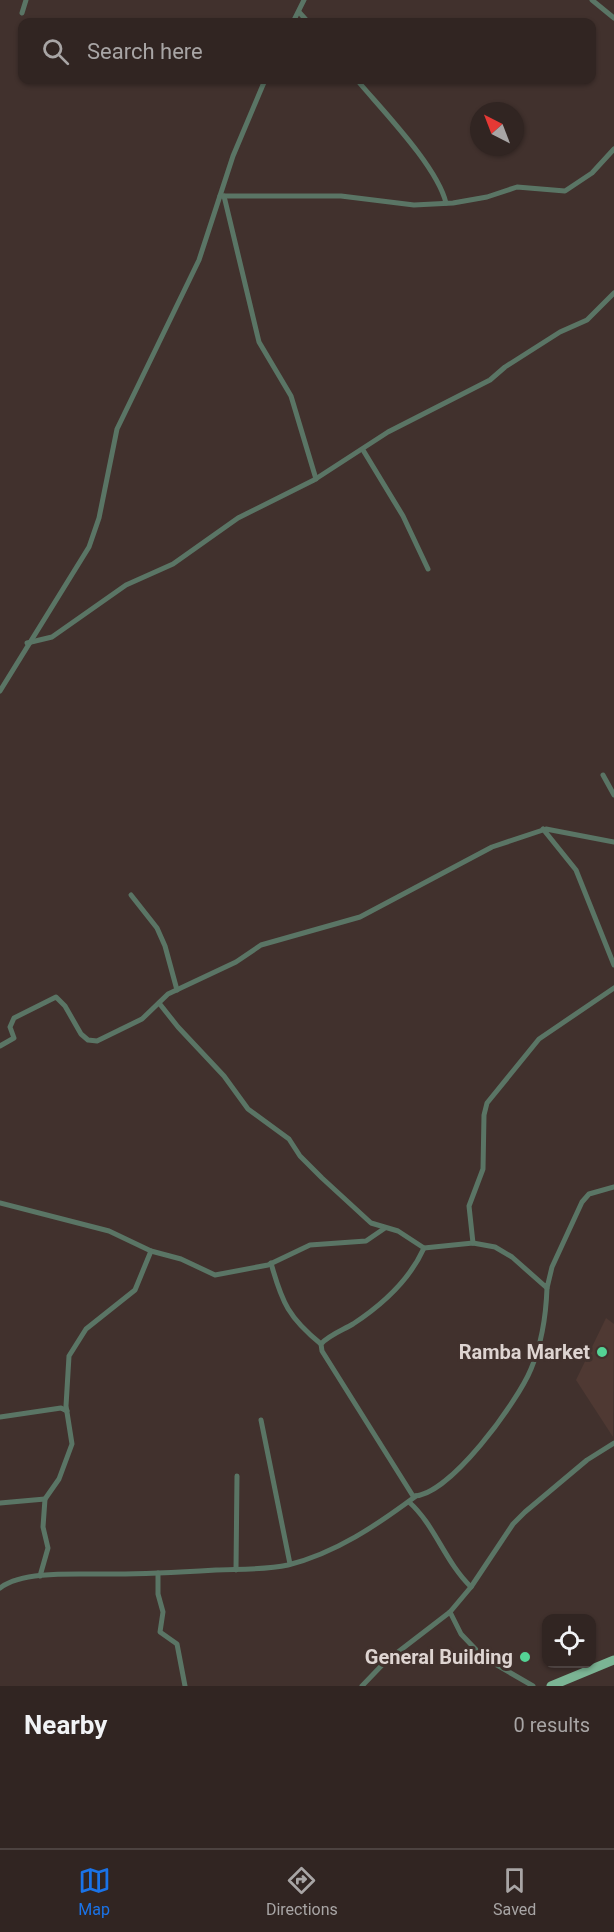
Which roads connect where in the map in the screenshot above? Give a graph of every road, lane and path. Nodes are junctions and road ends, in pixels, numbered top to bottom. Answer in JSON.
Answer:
{"nodes":[{"id":1,"x":26,"y":0,"type":"edge"},
{"id":2,"x":304,"y":0,"type":"edge"},
{"id":3,"x":592,"y":0,"type":"edge"},
{"id":4,"x":299,"y":12,"type":"junction"},
{"id":5,"x":22,"y":13,"type":"dead end"},
{"id":6,"x":295,"y":18,"type":"edge"},
{"id":7,"x":304,"y":18,"type":"edge"},
{"id":8,"x":614,"y":18,"type":"edge"},
{"id":9,"x":263,"y":84,"type":"edge"},
{"id":10,"x":360,"y":84,"type":"edge"},
{"id":11,"x":614,"y":149,"type":"edge"},
{"id":12,"x":222,"y":196,"type":"junction"},
{"id":13,"x":446,"y":203,"type":"junction"},
{"id":14,"x":614,"y":293,"type":"edge"},
{"id":15,"x":363,"y":450,"type":"junction"},
{"id":16,"x":316,"y":479,"type":"junction"},
{"id":17,"x":428,"y":569,"type":"dead end"},
{"id":18,"x":27,"y":643,"type":"junction"},
{"id":19,"x":0,"y":691,"type":"edge"},
{"id":20,"x":603,"y":775,"type":"dead end"},
{"id":21,"x":614,"y":795,"type":"edge"},
{"id":22,"x":543,"y":829,"type":"junction"},
{"id":23,"x":614,"y":843,"type":"edge"},
{"id":24,"x":131,"y":895,"type":"dead end"},
{"id":25,"x":614,"y":964,"type":"edge"},
{"id":26,"x":614,"y":988,"type":"edge"},
{"id":27,"x":177,"y":990,"type":"junction"},
{"id":28,"x":159,"y":1003,"type":"junction"},
{"id":29,"x":0,"y":1046,"type":"edge"},
{"id":30,"x":614,"y":1187,"type":"edge"},
{"id":31,"x":0,"y":1203,"type":"edge"},
{"id":32,"x":385,"y":1228,"type":"junction"},
{"id":33,"x":472,"y":1243,"type":"junction"},
{"id":34,"x":424,"y":1248,"type":"junction"},
{"id":35,"x":151,"y":1251,"type":"junction"},
{"id":36,"x":271,"y":1263,"type":"junction"},
{"id":37,"x":547,"y":1288,"type":"junction"},
{"id":38,"x":321,"y":1344,"type":"junction"},
{"id":39,"x":67,"y":1411,"type":"junction"},
{"id":40,"x":0,"y":1417,"type":"edge"},
{"id":41,"x":261,"y":1420,"type":"dead end"},
{"id":42,"x":614,"y":1443,"type":"edge"},
{"id":43,"x":237,"y":1476,"type":"dead end"},
{"id":44,"x":416,"y":1496,"type":"junction"},
{"id":45,"x":45,"y":1499,"type":"junction"},
{"id":46,"x":409,"y":1502,"type":"junction"},
{"id":47,"x":0,"y":1503,"type":"edge"},
{"id":48,"x":290,"y":1564,"type":"junction"},
{"id":49,"x":236,"y":1570,"type":"junction"},
{"id":50,"x":158,"y":1573,"type":"junction"},
{"id":51,"x":40,"y":1576,"type":"junction"},
{"id":52,"x":471,"y":1587,"type":"junction"},
{"id":53,"x":0,"y":1588,"type":"edge"},
{"id":54,"x":450,"y":1612,"type":"junction"},
{"id":55,"x":614,"y":1660,"type":"edge"},
{"id":56,"x":185,"y":1686,"type":"edge"},
{"id":57,"x":362,"y":1686,"type":"edge"},
{"id":58,"x":533,"y":1686,"type":"edge"},
{"id":59,"x":551,"y":1686,"type":"edge"}],
"edges":[{"from":1,"to":5,"type":"street"},
{"from":2,"to":4,"type":"street"},
{"from":3,"to":8,"type":"street"},
{"from":4,"to":6,"type":"street"},
{"from":4,"to":7,"type":"street"},
{"from":9,"to":12,"type":"street"},
{"from":10,"to":13,"type":"street"},
{"from":11,"to":13,"type":"street"},
{"from":12,"to":13,"type":"street"},
{"from":12,"to":16,"type":"street"},
{"from":12,"to":18,"type":"street"},
{"from":14,"to":15,"type":"street"},
{"from":15,"to":16,"type":"street"},
{"from":15,"to":17,"type":"street"},
{"from":16,"to":18,"type":"street"},
{"from":18,"to":19,"type":"street"},
{"from":20,"to":21,"type":"street"},
{"from":22,"to":23,"type":"street"},
{"from":22,"to":25,"type":"street"},
{"from":22,"to":27,"type":"street"},
{"from":24,"to":27,"type":"street"},
{"from":26,"to":33,"type":"street"},
{"from":27,"to":28,"type":"street"},
{"from":28,"to":29,"type":"street"},
{"from":28,"to":32,"type":"street"},
{"from":30,"to":37,"type":"street"},
{"from":31,"to":35,"type":"street"},
{"from":32,"to":34,"type":"street"},
{"from":32,"to":36,"type":"street"},
{"from":33,"to":34,"type":"street"},
{"from":33,"to":37,"type":"street"},
{"from":34,"to":38,"type":"street"},
{"from":35,"to":36,"type":"street"},
{"from":35,"to":39,"type":"street"},
{"from":36,"to":38,"type":"street"},
{"from":37,"to":44,"type":"street"},
{"from":38,"to":44,"type":"street"},
{"from":39,"to":40,"type":"street"},
{"from":39,"to":45,"type":"street"},
{"from":41,"to":48,"type":"street"},
{"from":42,"to":52,"type":"street"},
{"from":43,"to":49,"type":"street"},
{"from":44,"to":46,"type":"street"},
{"from":45,"to":47,"type":"street"},
{"from":45,"to":51,"type":"street"},
{"from":46,"to":48,"type":"street"},
{"from":46,"to":52,"type":"street"},
{"from":48,"to":49,"type":"street"},
{"from":49,"to":50,"type":"street"},
{"from":50,"to":51,"type":"street"},
{"from":50,"to":56,"type":"street"},
{"from":51,"to":53,"type":"street"},
{"from":52,"to":54,"type":"street"},
{"from":54,"to":57,"type":"street"},
{"from":54,"to":58,"type":"street"},
{"from":55,"to":59,"type":"main road"}]}
